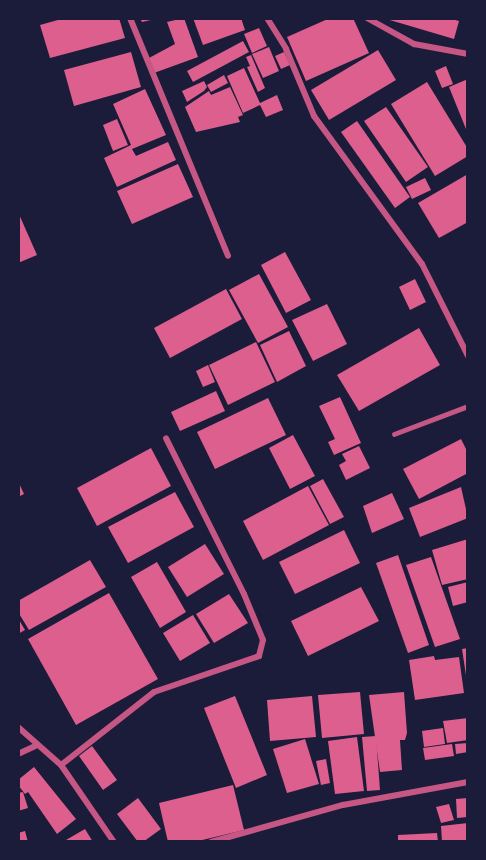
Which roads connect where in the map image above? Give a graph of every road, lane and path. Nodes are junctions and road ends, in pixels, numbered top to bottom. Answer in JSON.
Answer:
{"nodes":[{"id":1,"x":130,"y":18,"type":"edge"},
{"id":2,"x":267,"y":18,"type":"edge"},
{"id":3,"x":367,"y":18,"type":"edge"},
{"id":4,"x":468,"y":54,"type":"edge"},
{"id":5,"x":228,"y":256,"type":"dead end"},
{"id":6,"x":468,"y":356,"type":"edge"},
{"id":7,"x":468,"y":406,"type":"edge"},
{"id":8,"x":394,"y":434,"type":"dead end"},
{"id":9,"x":166,"y":438,"type":"dead end"},
{"id":10,"x":18,"y":727,"type":"edge"},
{"id":11,"x":35,"y":746,"type":"junction"},
{"id":12,"x":18,"y":754,"type":"edge"},
{"id":13,"x":61,"y":765,"type":"junction"},
{"id":14,"x":468,"y":783,"type":"edge"},
{"id":15,"x":114,"y":842,"type":"edge"},
{"id":16,"x":211,"y":842,"type":"edge"}],
"edges":[{"from":1,"to":5,"type":"street"},
{"from":2,"to":6,"type":"street"},
{"from":3,"to":4,"type":"street"},
{"from":7,"to":8,"type":"lane"},
{"from":9,"to":13,"type":"street"},
{"from":10,"to":11,"type":"street"},
{"from":11,"to":12,"type":"street"},
{"from":11,"to":13,"type":"street"},
{"from":13,"to":15,"type":"street"},
{"from":14,"to":16,"type":"street"}]}
